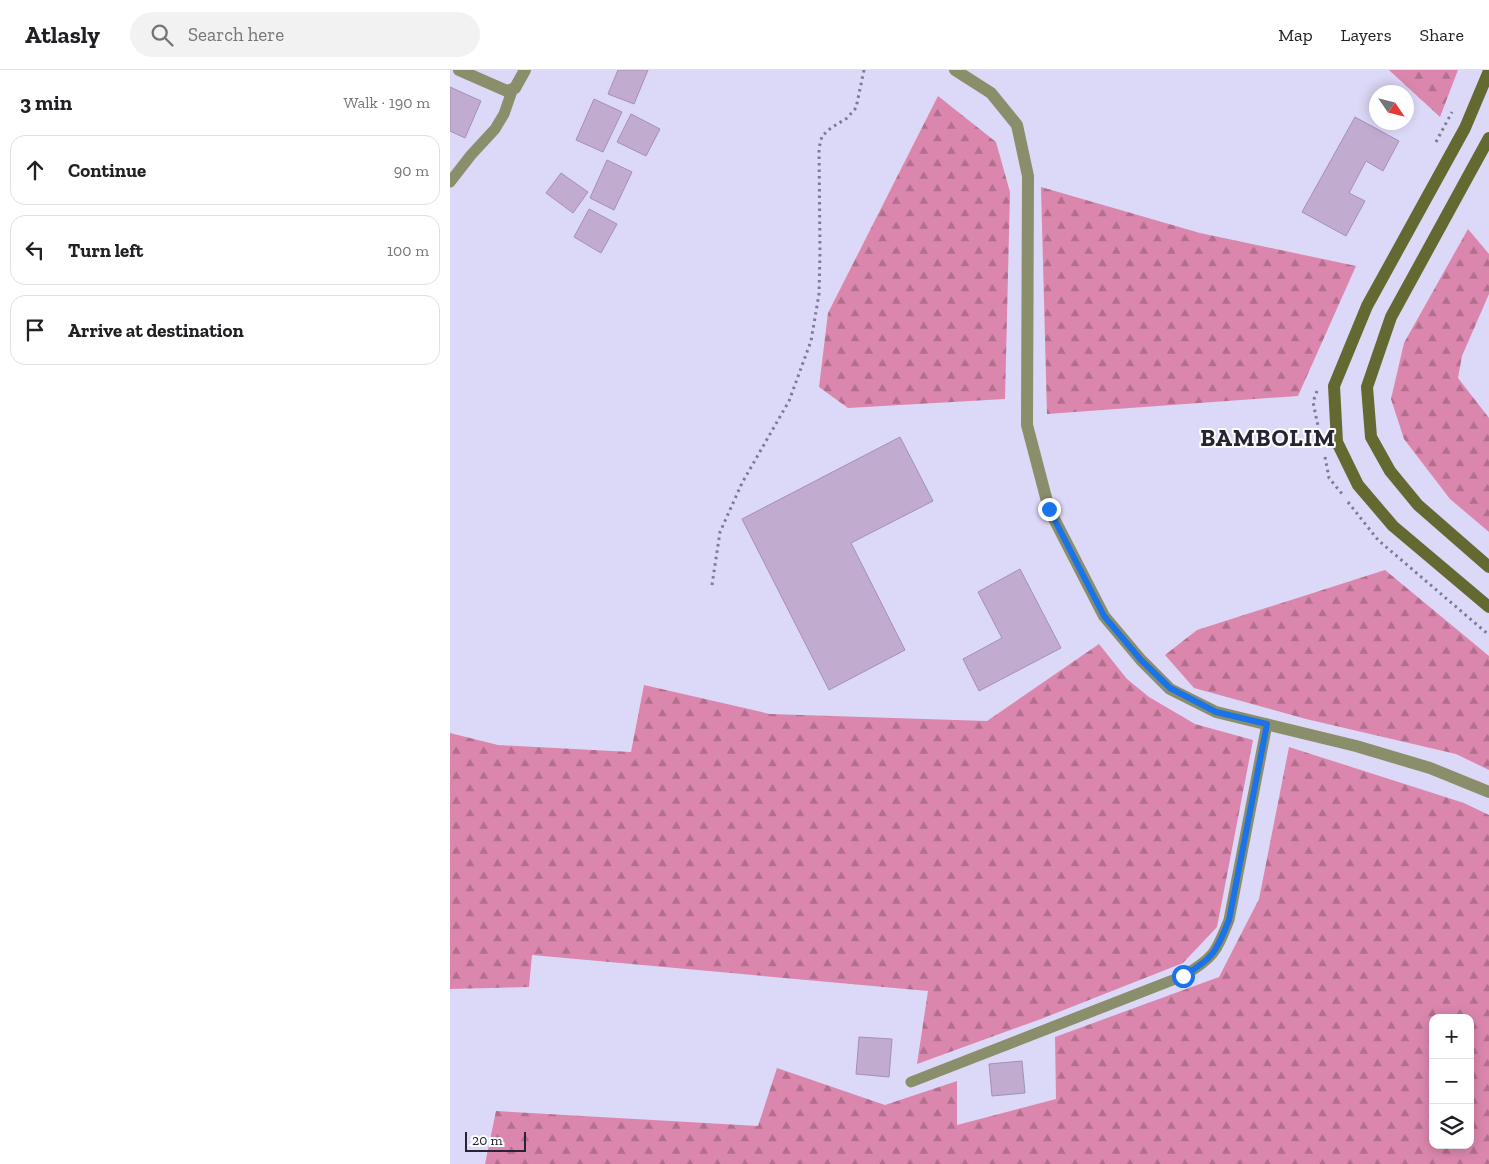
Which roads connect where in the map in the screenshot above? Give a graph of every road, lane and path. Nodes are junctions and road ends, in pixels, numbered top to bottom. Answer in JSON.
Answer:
{"nodes":[{"id":1,"x":459,"y":70,"type":"edge"},
{"id":2,"x":524,"y":70,"type":"edge"},
{"id":3,"x":864,"y":70,"type":"edge"},
{"id":4,"x":955,"y":70,"type":"edge"},
{"id":5,"x":1489,"y":71,"type":"edge"},
{"id":6,"x":512,"y":91,"type":"junction"},
{"id":7,"x":1489,"y":138,"type":"edge"},
{"id":8,"x":450,"y":182,"type":"edge"},
{"id":9,"x":1489,"y":567,"type":"edge"},
{"id":10,"x":712,"y":585,"type":"dead end"},
{"id":11,"x":1489,"y":607,"type":"edge"},
{"id":12,"x":1267,"y":724,"type":"junction"},
{"id":13,"x":1489,"y":792,"type":"edge"},
{"id":14,"x":911,"y":1082,"type":"dead end"}],
"edges":[{"from":1,"to":6,"type":"street"},
{"from":2,"to":6,"type":"street"},
{"from":3,"to":10,"type":"path"},
{"from":4,"to":12,"type":"street"},
{"from":5,"to":11,"type":"main road"},
{"from":6,"to":8,"type":"lane"},
{"from":7,"to":9,"type":"main road"},
{"from":12,"to":13,"type":"street"},
{"from":12,"to":14,"type":"lane"}]}
